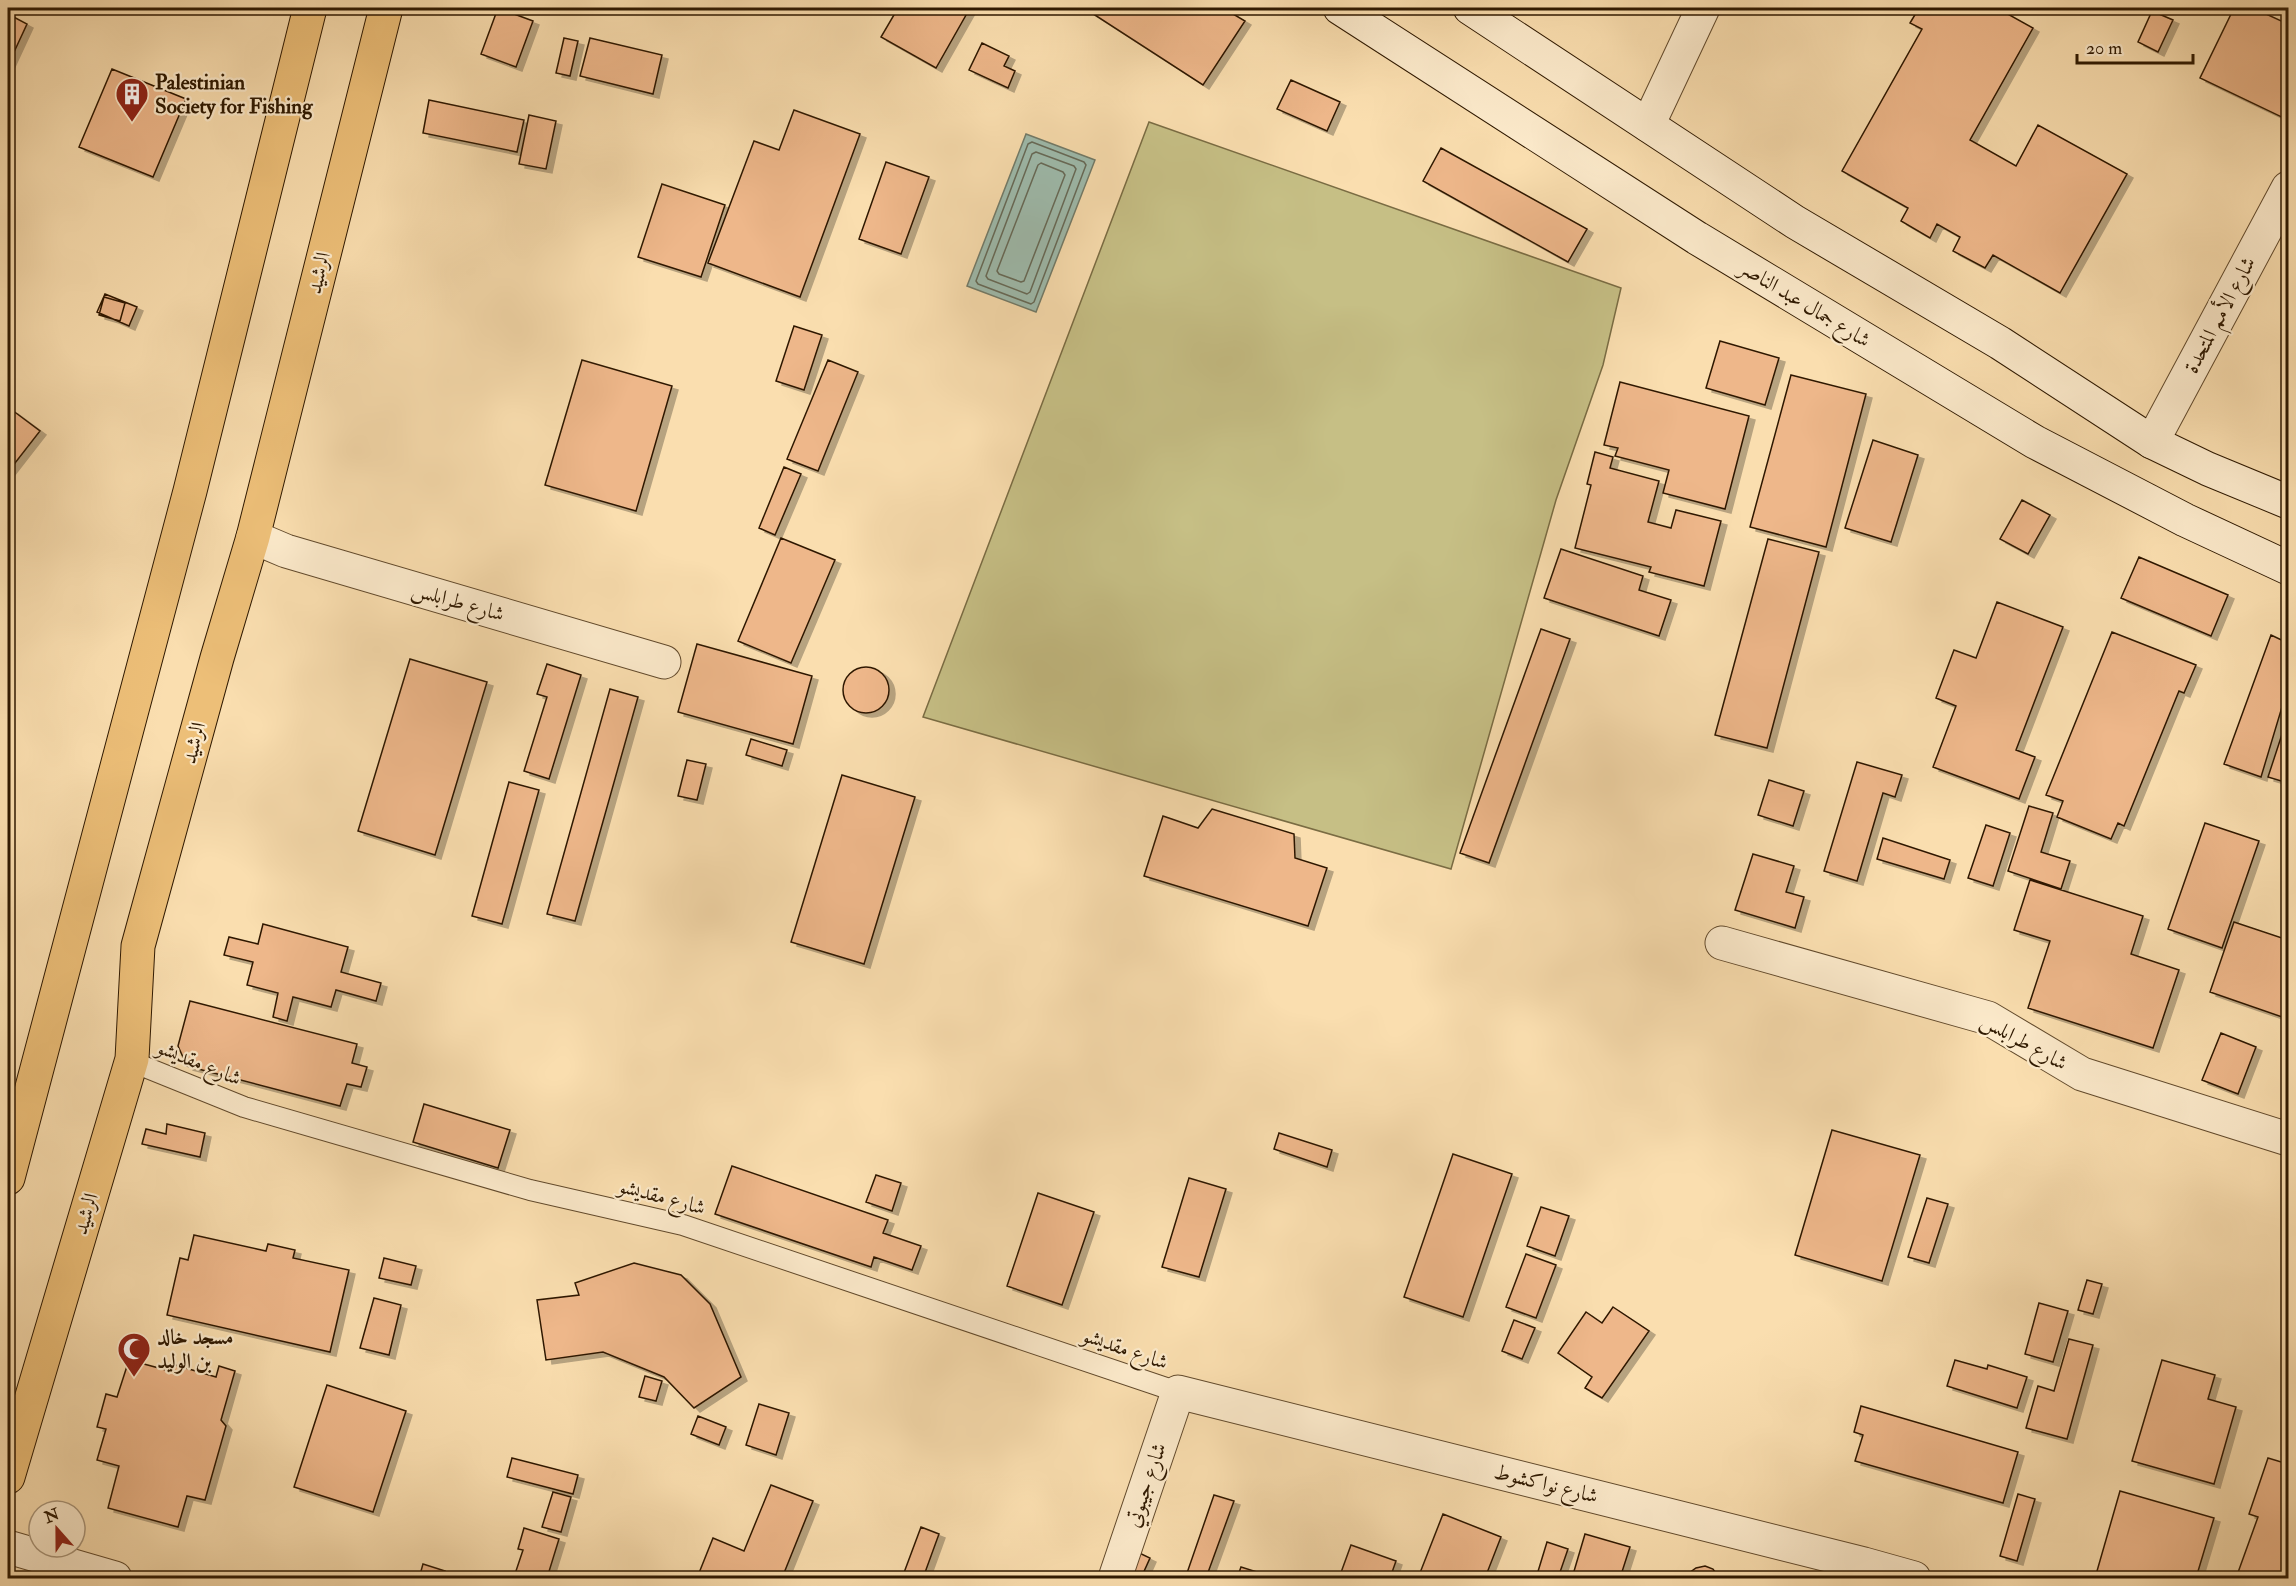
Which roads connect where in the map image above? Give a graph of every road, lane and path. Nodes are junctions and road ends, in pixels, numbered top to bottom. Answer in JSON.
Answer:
{"nodes":[{"id":1,"x":310,"y":8,"type":"edge"},
{"id":2,"x":386,"y":8,"type":"edge"},
{"id":3,"x":1341,"y":8,"type":"edge"},
{"id":4,"x":1470,"y":8,"type":"edge"},
{"id":5,"x":1703,"y":8,"type":"edge"},
{"id":6,"x":1648,"y":125,"type":"junction"},
{"id":7,"x":2289,"y":188,"type":"edge"},
{"id":8,"x":2152,"y":442,"type":"junction"},
{"id":9,"x":2289,"y":502,"type":"edge"},
{"id":10,"x":253,"y":537,"type":"junction"},
{"id":11,"x":2289,"y":568,"type":"edge"},
{"id":12,"x":664,"y":662,"type":"dead end"},
{"id":13,"x":1722,"y":943,"type":"dead end"},
{"id":14,"x":132,"y":1059,"type":"junction"},
{"id":15,"x":2289,"y":1139,"type":"edge"},
{"id":16,"x":8,"y":1178,"type":"edge"},
{"id":17,"x":1178,"y":1392,"type":"junction"},
{"id":18,"x":8,"y":1477,"type":"edge"},
{"id":19,"x":8,"y":1547,"type":"edge"},
{"id":20,"x":115,"y":1578,"type":"edge"},
{"id":21,"x":1114,"y":1578,"type":"edge"},
{"id":22,"x":1914,"y":1578,"type":"edge"}],
"edges":[{"from":1,"to":16,"type":"main road"},
{"from":2,"to":10,"type":"main road","name":"الرشيد"},
{"from":3,"to":11,"type":"street","name":"شارع جمال عبد الناصر"},
{"from":4,"to":6,"type":"street"},
{"from":5,"to":6,"type":"street"},
{"from":6,"to":8,"type":"street"},
{"from":7,"to":8,"type":"street","name":"شارع الأمم المتحدة"},
{"from":8,"to":9,"type":"street"},
{"from":10,"to":12,"type":"street","name":"شارع طرابلس"},
{"from":10,"to":14,"type":"main road","name":"الرشيد"},
{"from":13,"to":15,"type":"street","name":"شارع طرابلس"},
{"from":14,"to":17,"type":"lane","name":"شارع مقديشو"},
{"from":14,"to":18,"type":"main road","name":"الرشيد"},
{"from":17,"to":21,"type":"street","name":"شارع جيبوتي"},
{"from":17,"to":22,"type":"street","name":"شارع نواكشوط"},
{"from":19,"to":20,"type":"street"}]}
